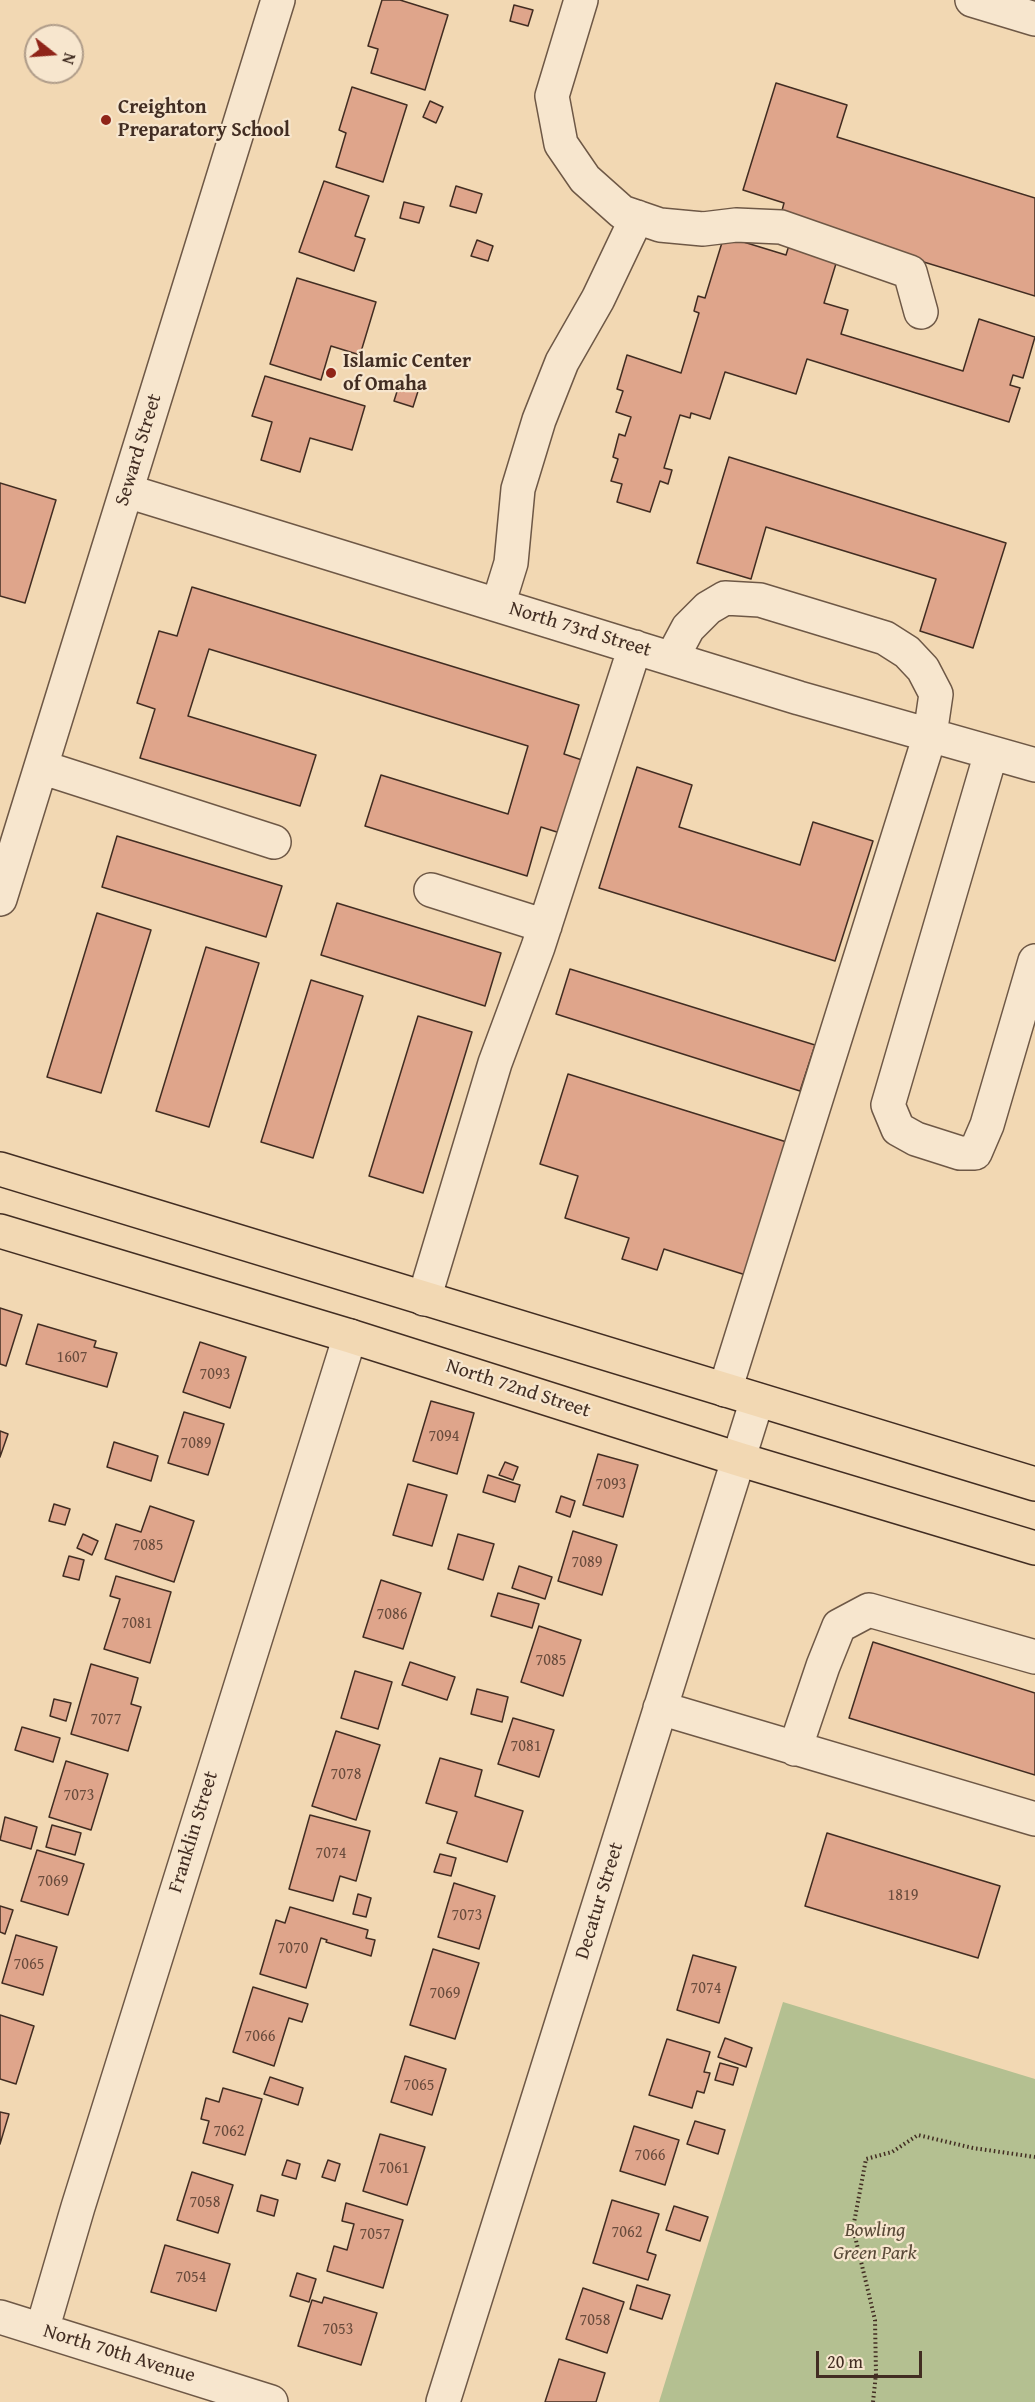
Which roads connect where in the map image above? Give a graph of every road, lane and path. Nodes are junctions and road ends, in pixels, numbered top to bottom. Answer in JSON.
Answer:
{"nodes":[{"id":1,"x":278,"y":0,"type":"edge"},
{"id":2,"x":581,"y":0,"type":"edge"},
{"id":3,"x":972,"y":0,"type":"edge"},
{"id":4,"x":1035,"y":20,"type":"edge"},
{"id":5,"x":637,"y":217,"type":"junction"},
{"id":6,"x":921,"y":312,"type":"dead end"},
{"id":7,"x":127,"y":491,"type":"junction"},
{"id":8,"x":498,"y":605,"type":"junction"},
{"id":9,"x":635,"y":647,"type":"junction"},
{"id":10,"x":672,"y":658,"type":"junction"},
{"id":11,"x":930,"y":735,"type":"junction"},
{"id":12,"x":991,"y":753,"type":"junction"},
{"id":13,"x":1035,"y":765,"type":"edge"},
{"id":14,"x":41,"y":767,"type":"junction"},
{"id":15,"x":274,"y":842,"type":"dead end"},
{"id":16,"x":431,"y":890,"type":"dead end"},
{"id":17,"x":0,"y":899,"type":"edge"},
{"id":18,"x":545,"y":926,"type":"junction"},
{"id":19,"x":1035,"y":961,"type":"edge"},
{"id":20,"x":0,"y":1169,"type":"edge"},
{"id":21,"x":0,"y":1231,"type":"edge"},
{"id":22,"x":424,"y":1299,"type":"junction"},
{"id":23,"x":350,"y":1336,"type":"junction"},
{"id":24,"x":725,"y":1390,"type":"junction"},
{"id":25,"x":757,"y":1400,"type":"junction"},
{"id":26,"x":738,"y":1459,"type":"junction"},
{"id":27,"x":1035,"y":1484,"type":"edge"},
{"id":28,"x":1035,"y":1548,"type":"edge"},
{"id":29,"x":1035,"y":1657,"type":"edge"},
{"id":30,"x":660,"y":1708,"type":"junction"},
{"id":31,"x":795,"y":1749,"type":"junction"},
{"id":32,"x":1035,"y":1820,"type":"edge"},
{"id":33,"x":1035,"y":2157,"type":"edge"},
{"id":34,"x":0,"y":2317,"type":"edge"},
{"id":35,"x":42,"y":2330,"type":"junction"},
{"id":36,"x":271,"y":2402,"type":"edge"},
{"id":37,"x":443,"y":2402,"type":"edge"},
{"id":38,"x":873,"y":2402,"type":"edge"}],
"edges":[{"from":1,"to":7,"type":"street","name":"Seward Street"},
{"from":2,"to":5,"type":"street"},
{"from":3,"to":4,"type":"street"},
{"from":5,"to":6,"type":"street"},
{"from":5,"to":8,"type":"street"},
{"from":7,"to":8,"type":"street","name":"North 73rd Street"},
{"from":7,"to":14,"type":"street","name":"Seward Street"},
{"from":8,"to":9,"type":"street","name":"North 73rd Street"},
{"from":9,"to":10,"type":"street","name":"North 73rd Street"},
{"from":9,"to":18,"type":"street"},
{"from":10,"to":11,"type":"street","name":"North 73rd Street"},
{"from":10,"to":11,"type":"street"},
{"from":11,"to":12,"type":"street","name":"North 73rd Street"},
{"from":11,"to":24,"type":"street"},
{"from":12,"to":13,"type":"street","name":"North 73rd Street"},
{"from":12,"to":19,"type":"street"},
{"from":14,"to":15,"type":"street"},
{"from":14,"to":17,"type":"street","name":"Seward Street"},
{"from":16,"to":18,"type":"street"},
{"from":18,"to":22,"type":"street"},
{"from":20,"to":22,"type":"main road"},
{"from":21,"to":23,"type":"main road","name":"North 72nd Street"},
{"from":22,"to":24,"type":"main road"},
{"from":23,"to":26,"type":"main road","name":"North 72nd Street"},
{"from":23,"to":35,"type":"street","name":"Franklin Street"},
{"from":24,"to":25,"type":"main road"},
{"from":25,"to":26,"type":"street","name":"Decatur Street"},
{"from":25,"to":27,"type":"main road"},
{"from":26,"to":28,"type":"main road","name":"North 72nd Street"},
{"from":26,"to":30,"type":"street","name":"Decatur Street"},
{"from":29,"to":31,"type":"street"},
{"from":30,"to":31,"type":"street"},
{"from":30,"to":37,"type":"street","name":"Decatur Street"},
{"from":31,"to":32,"type":"street"},
{"from":33,"to":38,"type":"path"},
{"from":34,"to":35,"type":"street","name":"North 70th Avenue"},
{"from":35,"to":36,"type":"street","name":"North 70th Avenue"}]}
